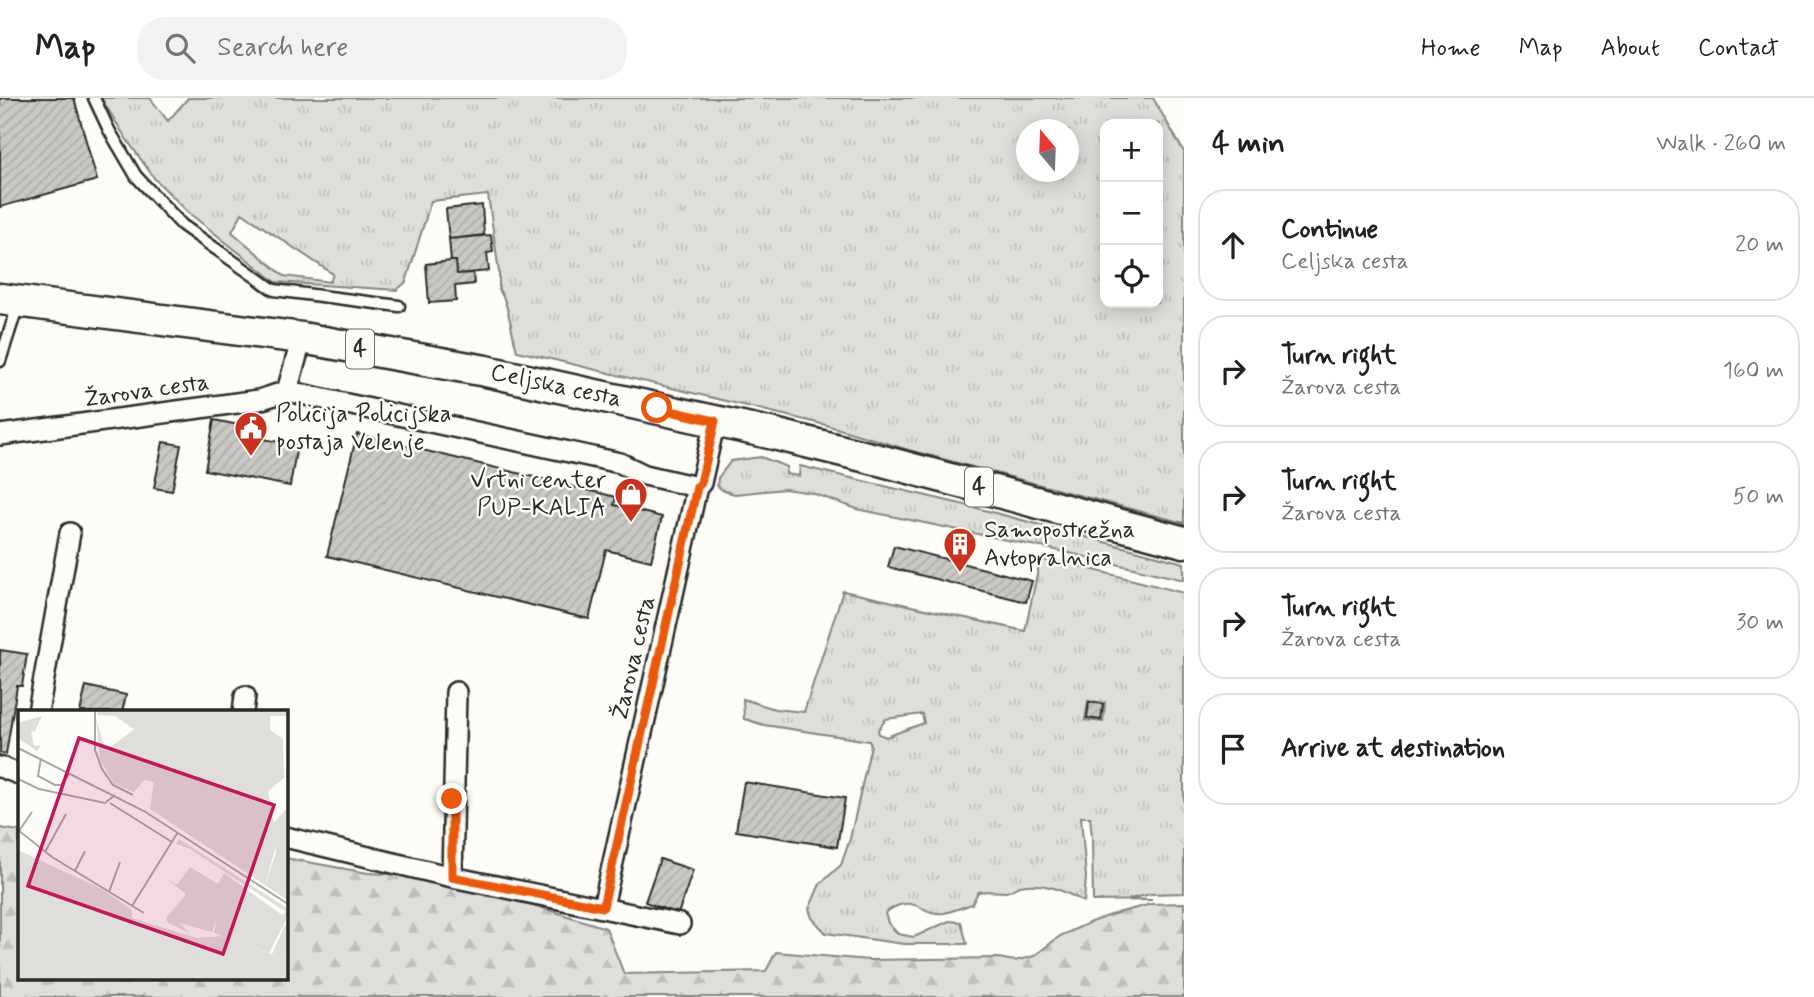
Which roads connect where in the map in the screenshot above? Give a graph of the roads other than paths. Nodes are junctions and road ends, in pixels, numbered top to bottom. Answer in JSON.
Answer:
{"nodes":[{"id":1,"x":94,"y":98,"type":"edge"},
{"id":2,"x":10,"y":300,"type":"edge"},
{"id":3,"x":400,"y":306,"type":"dead end"},
{"id":4,"x":302,"y":338,"type":"junction"},
{"id":5,"x":0,"y":361,"type":"edge"},
{"id":6,"x":287,"y":391,"type":"junction"},
{"id":7,"x":715,"y":421,"type":"junction"},
{"id":8,"x":0,"y":435,"type":"edge"},
{"id":9,"x":697,"y":487,"type":"junction"},
{"id":10,"x":70,"y":533,"type":"dead end"},
{"id":11,"x":1184,"y":542,"type":"edge"},
{"id":12,"x":456,"y":692,"type":"dead end"},
{"id":13,"x":38,"y":710,"type":"edge"},
{"id":14,"x":0,"y":767,"type":"edge"},
{"id":15,"x":18,"y":774,"type":"edge"},
{"id":16,"x":287,"y":837,"type":"edge"},
{"id":17,"x":452,"y":877,"type":"junction"},
{"id":18,"x":603,"y":907,"type":"junction"},
{"id":19,"x":680,"y":924,"type":"dead end"}],
"edges":[{"from":1,"to":3,"type":"lane"},
{"from":2,"to":4,"type":"main road","name":"Celjska cesta","number":"4"},
{"from":2,"to":5,"type":"lane"},
{"from":4,"to":6,"type":"street"},
{"from":4,"to":7,"type":"main road","name":"Celjska cesta","number":"4"},
{"from":6,"to":8,"type":"street","name":"Žarova cesta"},
{"from":6,"to":9,"type":"street"},
{"from":7,"to":9,"type":"street","name":"Žarova cesta"},
{"from":7,"to":11,"type":"main road","name":"Celjska cesta","number":"4"},
{"from":9,"to":18,"type":"street","name":"Žarova cesta"},
{"from":10,"to":13,"type":"street"},
{"from":12,"to":17,"type":"street"},
{"from":14,"to":15,"type":"street"},
{"from":16,"to":17,"type":"street"},
{"from":17,"to":18,"type":"street"},
{"from":18,"to":19,"type":"street"}]}
